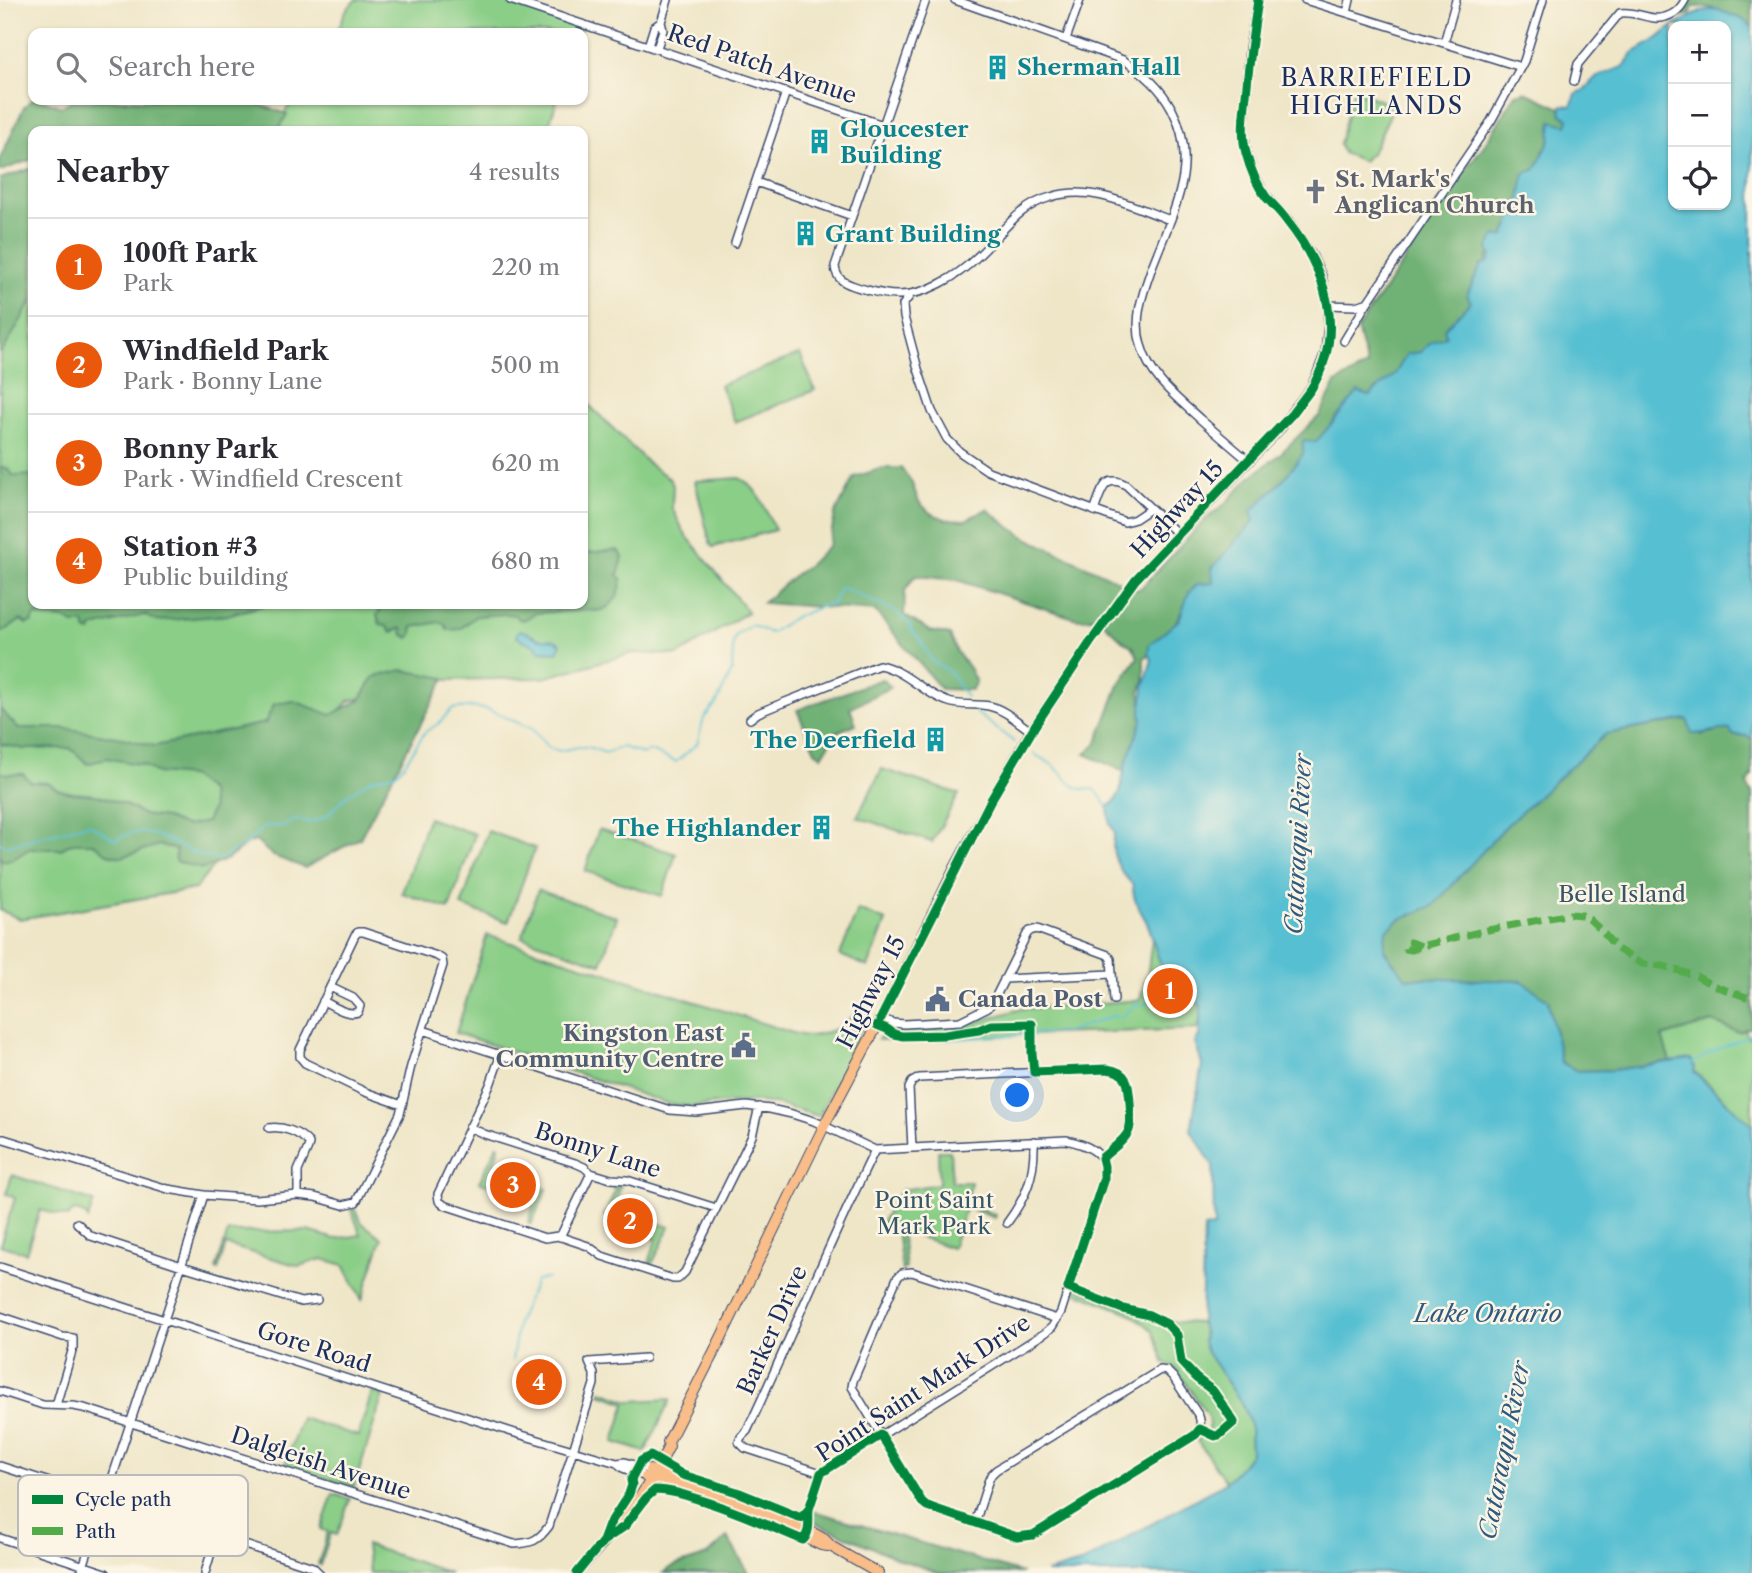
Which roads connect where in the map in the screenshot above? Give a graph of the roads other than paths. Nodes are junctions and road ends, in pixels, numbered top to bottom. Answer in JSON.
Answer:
{"nodes":[{"id":1,"x":668,"y":0,"type":"edge"},
{"id":2,"x":926,"y":0,"type":"edge"},
{"id":3,"x":955,"y":0,"type":"edge"},
{"id":4,"x":1080,"y":0,"type":"edge"},
{"id":5,"x":1258,"y":0,"type":"edge"},
{"id":6,"x":1305,"y":0,"type":"edge"},
{"id":7,"x":1350,"y":0,"type":"edge"},
{"id":8,"x":1456,"y":0,"type":"edge"},
{"id":9,"x":1543,"y":0,"type":"edge"},
{"id":10,"x":1685,"y":0,"type":"edge"},
{"id":11,"x":515,"y":1,"type":"edge"},
{"id":12,"x":1347,"y":13,"type":"junction"},
{"id":13,"x":1066,"y":40,"type":"junction"},
{"id":14,"x":1444,"y":43,"type":"junction"},
{"id":15,"x":652,"y":47,"type":"junction"},
{"id":16,"x":1521,"y":67,"type":"junction"},
{"id":17,"x":1574,"y":81,"type":"dead end"},
{"id":18,"x":786,"y":92,"type":"junction"},
{"id":19,"x":883,"y":125,"type":"junction"},
{"id":20,"x":756,"y":182,"type":"junction"},
{"id":21,"x":852,"y":216,"type":"junction"},
{"id":22,"x":1170,"y":220,"type":"junction"},
{"id":23,"x":735,"y":243,"type":"dead end"},
{"id":24,"x":911,"y":294,"type":"junction"},
{"id":25,"x":893,"y":295,"type":"junction"},
{"id":26,"x":1367,"y":303,"type":"junction"},
{"id":27,"x":904,"y":305,"type":"junction"},
{"id":28,"x":1328,"y":305,"type":"junction"},
{"id":29,"x":1344,"y":341,"type":"dead end"},
{"id":30,"x":1249,"y":461,"type":"junction"},
{"id":31,"x":1150,"y":509,"type":"junction"},
{"id":32,"x":1094,"y":511,"type":"junction"},
{"id":33,"x":1179,"y":535,"type":"junction"},
{"id":34,"x":750,"y":719,"type":"dead end"},
{"id":35,"x":1031,"y":731,"type":"junction"},
{"id":36,"x":1112,"y":974,"type":"junction"},
{"id":37,"x":1004,"y":979,"type":"junction"},
{"id":38,"x":330,"y":987,"type":"junction"},
{"id":39,"x":1114,"y":1000,"type":"dead end"},
{"id":40,"x":323,"y":1001,"type":"junction"},
{"id":41,"x":881,"y":1018,"type":"junction"},
{"id":42,"x":423,"y":1030,"type":"junction"},
{"id":43,"x":501,"y":1054,"type":"junction"},
{"id":44,"x":402,"y":1105,"type":"junction"},
{"id":45,"x":758,"y":1107,"type":"junction"},
{"id":46,"x":824,"y":1126,"type":"junction"},
{"id":47,"x":469,"y":1127,"type":"junction"},
{"id":48,"x":269,"y":1128,"type":"dead end"},
{"id":49,"x":0,"y":1139,"type":"edge"},
{"id":50,"x":1034,"y":1142,"type":"junction"},
{"id":51,"x":912,"y":1148,"type":"junction"},
{"id":52,"x":875,"y":1150,"type":"junction"},
{"id":53,"x":1102,"y":1158,"type":"junction"},
{"id":54,"x":591,"y":1173,"type":"junction"},
{"id":55,"x":204,"y":1195,"type":"junction"},
{"id":56,"x":298,"y":1195,"type":"junction"},
{"id":57,"x":716,"y":1208,"type":"junction"},
{"id":58,"x":77,"y":1223,"type":"dead end"},
{"id":59,"x":1007,"y":1223,"type":"dead end"},
{"id":60,"x":560,"y":1237,"type":"junction"},
{"id":61,"x":182,"y":1266,"type":"junction"},
{"id":62,"x":0,"y":1267,"type":"edge"},
{"id":63,"x":317,"y":1300,"type":"dead end"},
{"id":64,"x":0,"y":1316,"type":"edge"},
{"id":65,"x":165,"y":1319,"type":"junction"},
{"id":66,"x":1057,"y":1319,"type":"junction"},
{"id":67,"x":645,"y":1358,"type":"dead end"},
{"id":68,"x":0,"y":1391,"type":"edge"},
{"id":69,"x":56,"y":1405,"type":"junction"},
{"id":70,"x":130,"y":1422,"type":"junction"},
{"id":71,"x":881,"y":1435,"type":"junction"},
{"id":72,"x":573,"y":1451,"type":"junction"},
{"id":73,"x":0,"y":1466,"type":"edge"},
{"id":74,"x":821,"y":1473,"type":"junction"},
{"id":75,"x":651,"y":1474,"type":"junction"},
{"id":76,"x":28,"y":1475,"type":"edge"},
{"id":77,"x":113,"y":1475,"type":"edge"},
{"id":78,"x":975,"y":1522,"type":"junction"},
{"id":79,"x":797,"y":1524,"type":"junction"},
{"id":80,"x":0,"y":1538,"type":"edge"},
{"id":81,"x":18,"y":1545,"type":"edge"},
{"id":82,"x":248,"y":1546,"type":"edge"},
{"id":83,"x":832,"y":1547,"type":"junction"},
{"id":84,"x":48,"y":1556,"type":"edge"},
{"id":85,"x":210,"y":1556,"type":"edge"},
{"id":86,"x":82,"y":1569,"type":"edge"},
{"id":87,"x":106,"y":1573,"type":"edge"},
{"id":88,"x":205,"y":1573,"type":"edge"},
{"id":89,"x":319,"y":1573,"type":"edge"},
{"id":90,"x":577,"y":1573,"type":"edge"},
{"id":91,"x":878,"y":1573,"type":"edge"}],
"edges":[{"from":1,"to":15,"type":"street"},
{"from":2,"to":19,"type":"street"},
{"from":3,"to":13,"type":"street"},
{"from":4,"to":13,"type":"street"},
{"from":5,"to":28,"type":"main road","name":"Highway 15"},
{"from":6,"to":12,"type":"street"},
{"from":7,"to":12,"type":"street"},
{"from":8,"to":14,"type":"street"},
{"from":9,"to":16,"type":"street"},
{"from":10,"to":17,"type":"street"},
{"from":11,"to":15,"type":"street","name":"Red Patch Avenue"},
{"from":12,"to":14,"type":"street"},
{"from":13,"to":22,"type":"street"},
{"from":14,"to":16,"type":"street"},
{"from":15,"to":18,"type":"street","name":"Red Patch Avenue"},
{"from":16,"to":26,"type":"street"},
{"from":18,"to":19,"type":"street","name":"Red Patch Avenue"},
{"from":18,"to":20,"type":"street"},
{"from":19,"to":21,"type":"street"},
{"from":20,"to":21,"type":"street"},
{"from":20,"to":23,"type":"street"},
{"from":21,"to":25,"type":"street"},
{"from":22,"to":24,"type":"street"},
{"from":22,"to":30,"type":"street"},
{"from":24,"to":25,"type":"street"},
{"from":24,"to":27,"type":"street"},
{"from":25,"to":27,"type":"street"},
{"from":26,"to":28,"type":"street"},
{"from":26,"to":29,"type":"street"},
{"from":27,"to":32,"type":"street"},
{"from":28,"to":30,"type":"main road","name":"Highway 15"},
{"from":30,"to":33,"type":"main road","name":"Highway 15"},
{"from":31,"to":32,"type":"street"},
{"from":31,"to":32,"type":"street"},
{"from":31,"to":33,"type":"street"},
{"from":33,"to":35,"type":"main road","name":"Highway 15"},
{"from":34,"to":35,"type":"street"},
{"from":35,"to":41,"type":"main road","name":"Highway 15"},
{"from":36,"to":37,"type":"street"},
{"from":36,"to":37,"type":"street"},
{"from":36,"to":39,"type":"street"},
{"from":37,"to":41,"type":"street"},
{"from":38,"to":40,"type":"street"},
{"from":38,"to":40,"type":"street"},
{"from":38,"to":42,"type":"street"},
{"from":40,"to":44,"type":"street"},
{"from":41,"to":46,"type":"main road","name":"Highway 15"},
{"from":42,"to":43,"type":"street"},
{"from":42,"to":44,"type":"street"},
{"from":43,"to":45,"type":"street"},
{"from":43,"to":47,"type":"street"},
{"from":44,"to":56,"type":"street"},
{"from":45,"to":46,"type":"street"},
{"from":45,"to":57,"type":"street"},
{"from":46,"to":52,"type":"street"},
{"from":46,"to":75,"type":"main road","name":"Highway 15"},
{"from":47,"to":54,"type":"street","name":"Bonny Lane"},
{"from":47,"to":60,"type":"street"},
{"from":48,"to":56,"type":"street"},
{"from":49,"to":55,"type":"street"},
{"from":50,"to":51,"type":"street"},
{"from":50,"to":53,"type":"street"},
{"from":50,"to":59,"type":"street"},
{"from":51,"to":52,"type":"street"},
{"from":51,"to":53,"type":"street"},
{"from":52,"to":74,"type":"street","name":"Barker Drive"},
{"from":53,"to":66,"type":"street","name":"Point Saint Mark Drive"},
{"from":54,"to":57,"type":"street","name":"Bonny Lane"},
{"from":54,"to":60,"type":"street"},
{"from":55,"to":56,"type":"street"},
{"from":55,"to":61,"type":"street"},
{"from":57,"to":60,"type":"street"},
{"from":58,"to":61,"type":"street"},
{"from":61,"to":63,"type":"street"},
{"from":61,"to":65,"type":"street"},
{"from":62,"to":65,"type":"street","name":"Gore Road"},
{"from":64,"to":69,"type":"street"},
{"from":65,"to":70,"type":"street"},
{"from":65,"to":72,"type":"street","name":"Gore Road"},
{"from":66,"to":71,"type":"street","name":"Point Saint Mark Drive"},
{"from":66,"to":71,"type":"street"},
{"from":67,"to":72,"type":"street","name":"Dalgleish Avenue"},
{"from":68,"to":69,"type":"street","name":"Dalgleish Avenue"},
{"from":69,"to":70,"type":"street","name":"Dalgleish Avenue"},
{"from":70,"to":72,"type":"street","name":"Dalgleish Avenue"},
{"from":70,"to":77,"type":"street"},
{"from":71,"to":74,"type":"street","name":"Point Saint Mark Drive"},
{"from":71,"to":78,"type":"street"},
{"from":72,"to":75,"type":"street","name":"Gore Road"},
{"from":73,"to":76,"type":"street"},
{"from":74,"to":79,"type":"street","name":"Point Saint Mark Drive"},
{"from":75,"to":79,"type":"main road","name":"Gore Road"},
{"from":75,"to":83,"type":"main road","name":"Gore Road"},
{"from":75,"to":90,"type":"main road","name":"Highway 15"},
{"from":78,"to":78,"type":"street"},
{"from":79,"to":83,"type":"main road","name":"Gore Road"},
{"from":80,"to":81,"type":"street"},
{"from":82,"to":89,"type":"street"},
{"from":83,"to":91,"type":"main road","name":"Gore Road"},
{"from":84,"to":86,"type":"street"},
{"from":85,"to":88,"type":"street"},
{"from":86,"to":87,"type":"street"}]}
